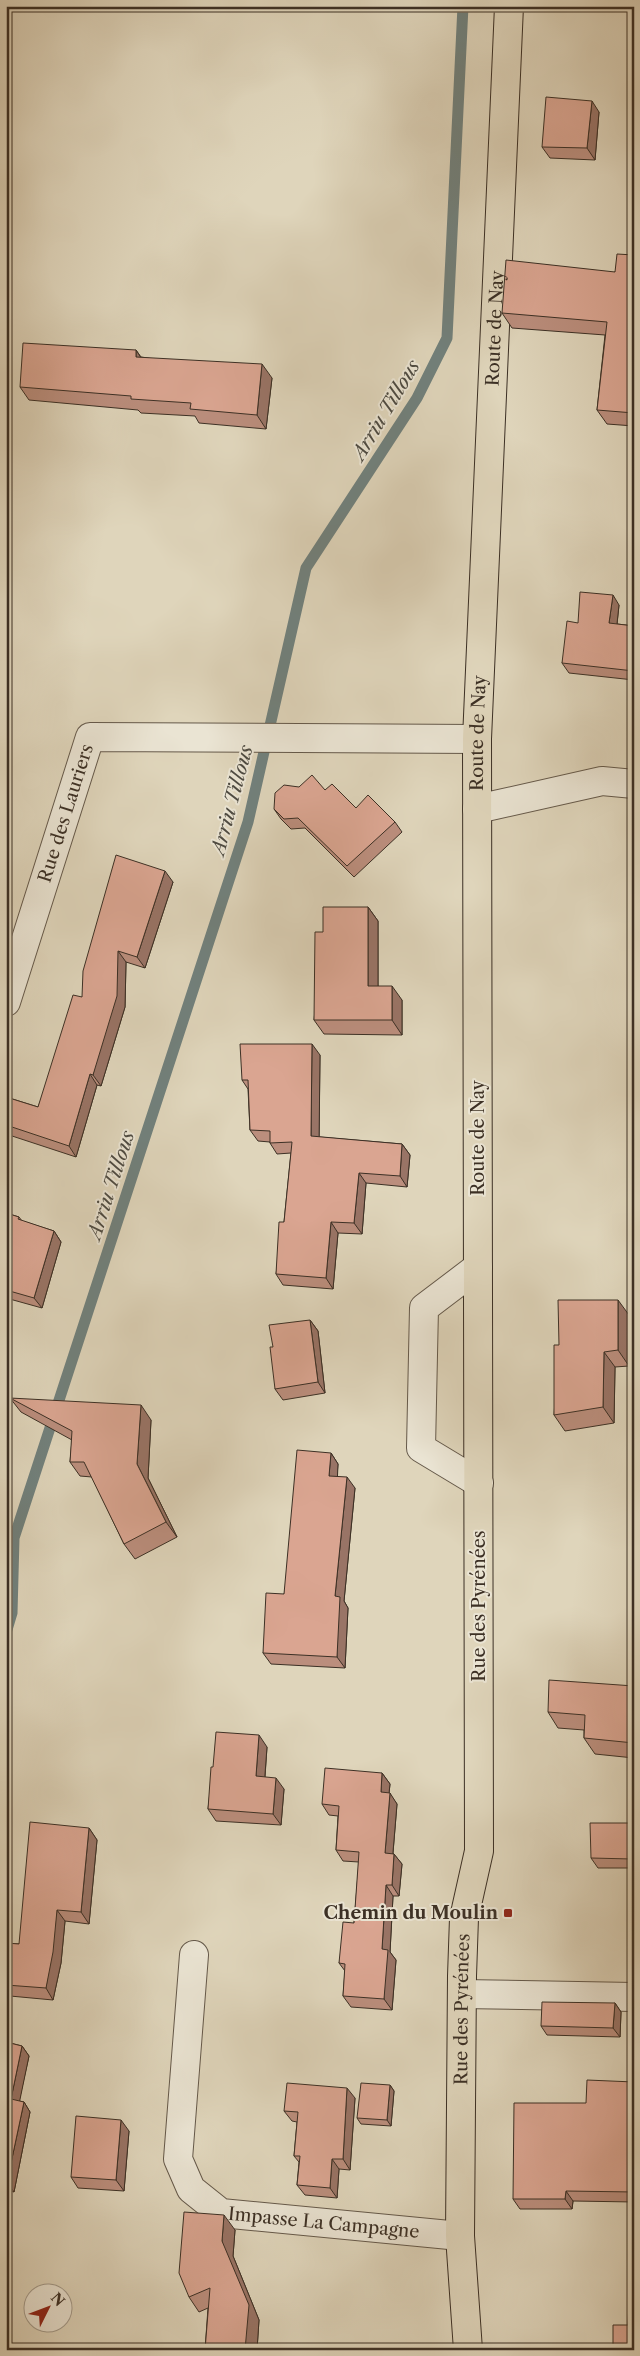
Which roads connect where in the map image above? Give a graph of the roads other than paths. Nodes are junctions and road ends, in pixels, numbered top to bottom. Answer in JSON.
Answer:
{"nodes":[{"id":1,"x":509,"y":6,"type":"edge"},
{"id":2,"x":477,"y":739,"type":"junction"},
{"id":3,"x":634,"y":784,"type":"edge"},
{"id":4,"x":477,"y":809,"type":"junction"},
{"id":5,"x":6,"y":1002,"type":"edge"},
{"id":6,"x":478,"y":1267,"type":"junction"},
{"id":7,"x":479,"y":1472,"type":"junction"},
{"id":8,"x":194,"y":1956,"type":"dead end"},
{"id":9,"x":462,"y":1994,"type":"junction"},
{"id":10,"x":634,"y":1997,"type":"edge"},
{"id":11,"x":460,"y":2236,"type":"junction"},
{"id":12,"x":468,"y":2350,"type":"edge"}],
"edges":[{"from":1,"to":2,"type":"main road","name":"Route de Nay"},
{"from":2,"to":4,"type":"main road","name":"Route de Nay"},
{"from":2,"to":5,"type":"street","name":"Rue des Lauriers"},
{"from":3,"to":4,"type":"street"},
{"from":4,"to":6,"type":"main road","name":"Route de Nay"},
{"from":6,"to":7,"type":"main road","name":"Route de Nay"},
{"from":6,"to":7,"type":"street"},
{"from":7,"to":9,"type":"main road","name":"Rue des Pyrénées"},
{"from":8,"to":11,"type":"street","name":"Impasse La Campagne"},
{"from":9,"to":10,"type":"street"},
{"from":9,"to":11,"type":"main road","name":"Rue des Pyrénées"},
{"from":11,"to":12,"type":"main road","name":"Rue des Pyrénées"}]}
